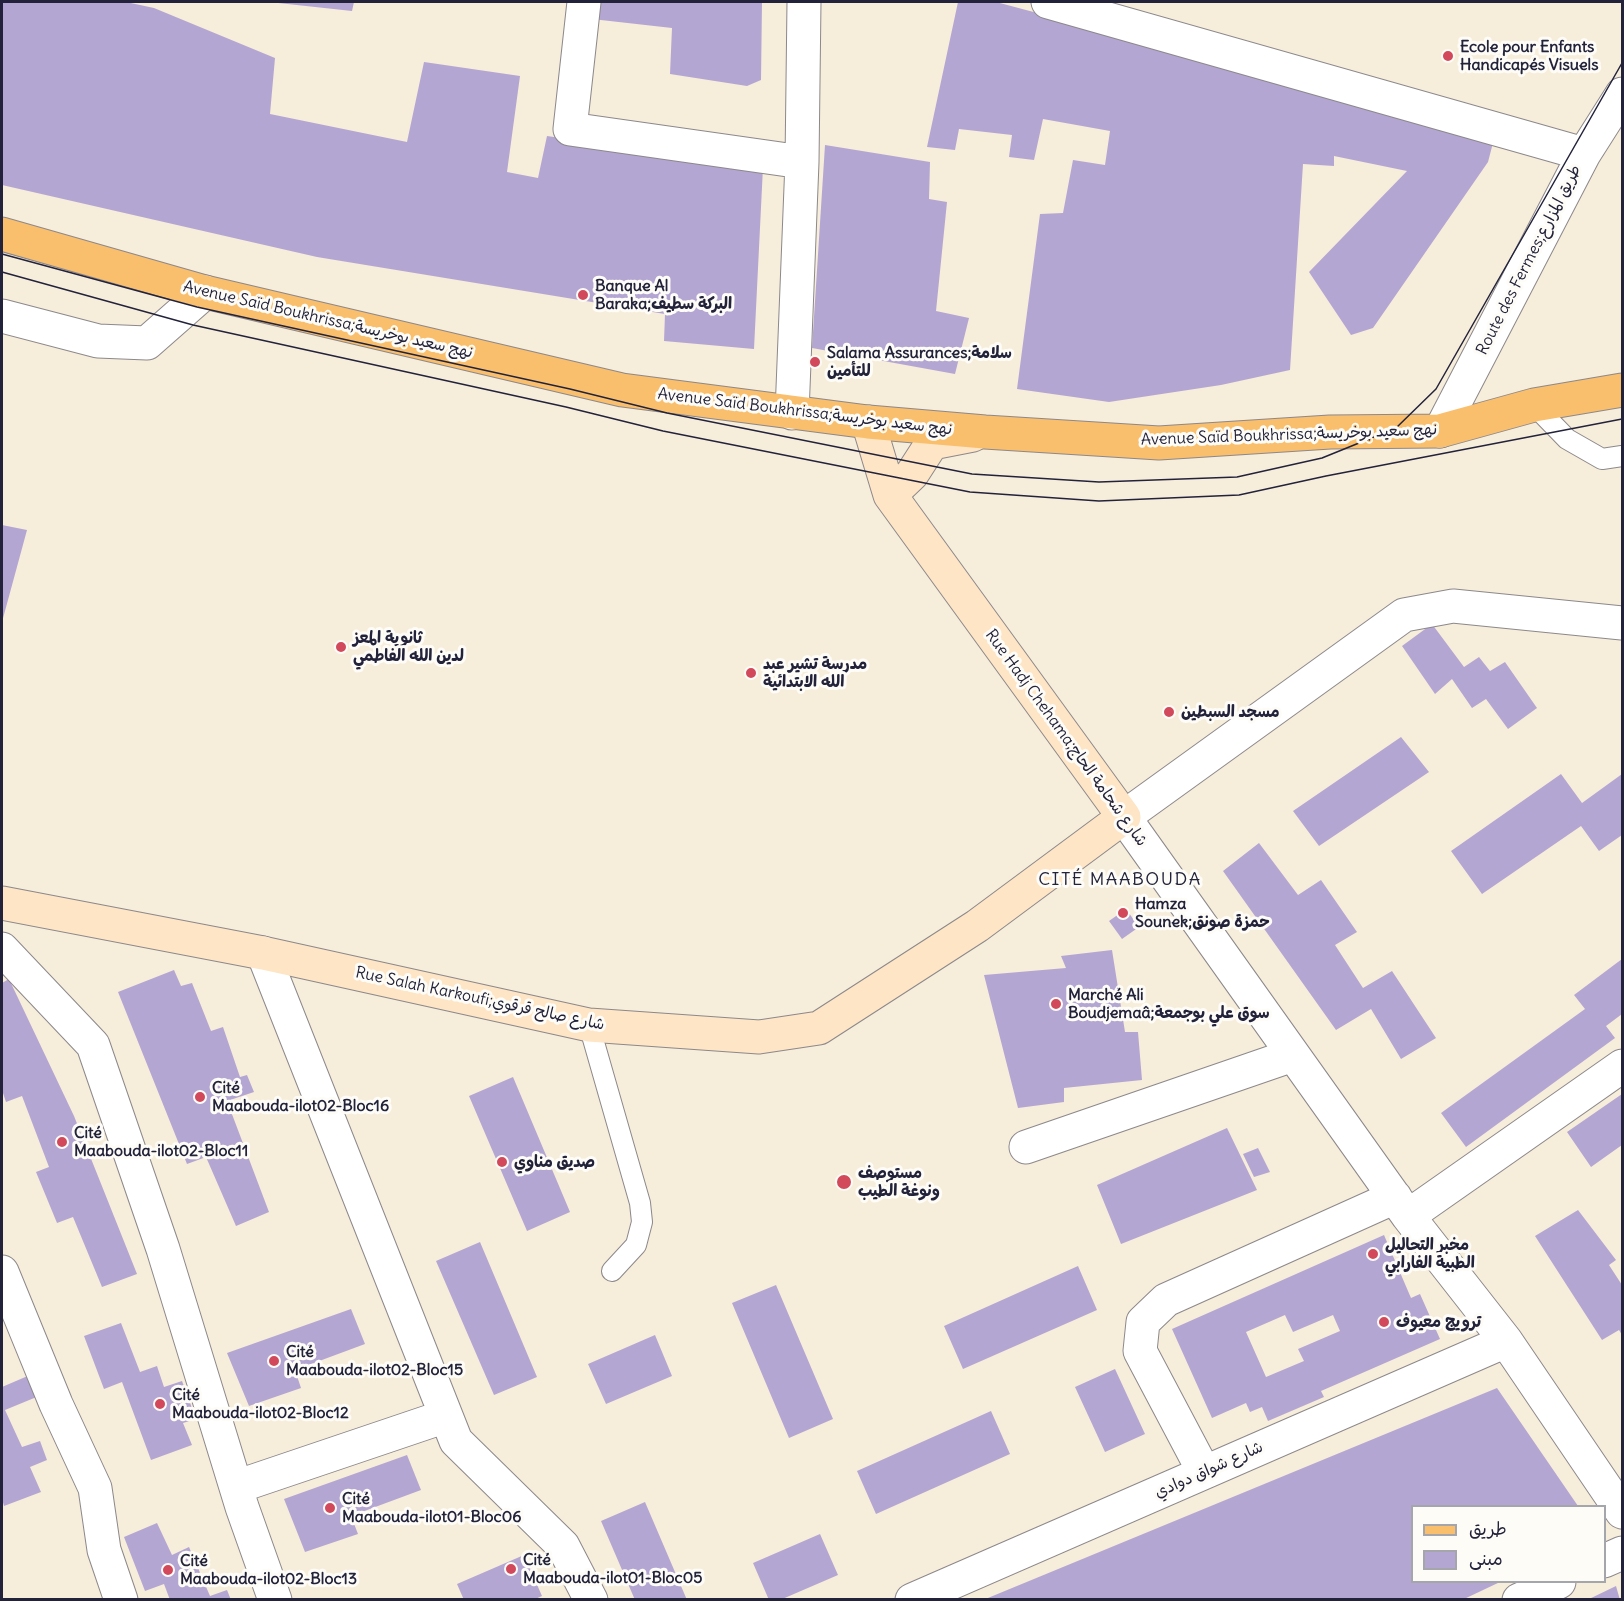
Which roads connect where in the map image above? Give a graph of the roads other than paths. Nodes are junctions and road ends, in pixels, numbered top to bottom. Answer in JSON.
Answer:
{"nodes":[{"id":1,"x":584,"y":2,"type":"edge"},
{"id":2,"x":804,"y":2,"type":"edge"},
{"id":3,"x":1048,"y":2,"type":"edge"},
{"id":4,"x":1623,"y":94,"type":"edge"},
{"id":5,"x":1584,"y":154,"type":"junction"},
{"id":6,"x":802,"y":162,"type":"junction"},
{"id":7,"x":2,"y":234,"type":"edge"},
{"id":8,"x":205,"y":292,"type":"junction"},
{"id":9,"x":2,"y":316,"type":"edge"},
{"id":10,"x":1623,"y":390,"type":"edge"},
{"id":11,"x":1534,"y":405,"type":"junction"},
{"id":12,"x":792,"y":413,"type":"junction"},
{"id":13,"x":868,"y":422,"type":"junction"},
{"id":14,"x":1440,"y":431,"type":"junction"},
{"id":15,"x":985,"y":432,"type":"junction"},
{"id":16,"x":1623,"y":456,"type":"edge"},
{"id":17,"x":890,"y":495,"type":"junction"},
{"id":18,"x":1623,"y":623,"type":"edge"},
{"id":19,"x":1124,"y":817,"type":"junction"},
{"id":20,"x":2,"y":903,"type":"edge"},
{"id":21,"x":2,"y":949,"type":"edge"},
{"id":22,"x":263,"y":953,"type":"junction"},
{"id":23,"x":589,"y":1025,"type":"junction"},
{"id":24,"x":1293,"y":1055,"type":"junction"},
{"id":25,"x":1623,"y":1066,"type":"edge"},
{"id":26,"x":1026,"y":1147,"type":"dead end"},
{"id":27,"x":1401,"y":1207,"type":"junction"},
{"id":28,"x":612,"y":1271,"type":"dead end"},
{"id":29,"x":2,"y":1272,"type":"edge"},
{"id":30,"x":1506,"y":1341,"type":"junction"},
{"id":31,"x":446,"y":1416,"type":"junction"},
{"id":32,"x":1204,"y":1472,"type":"junction"},
{"id":33,"x":236,"y":1487,"type":"junction"},
{"id":34,"x":1623,"y":1512,"type":"edge"},
{"id":35,"x":1623,"y":1553,"type":"edge"},
{"id":36,"x":1606,"y":1561,"type":"edge"},
{"id":37,"x":1555,"y":1583,"type":"edge"},
{"id":38,"x":121,"y":1599,"type":"edge"},
{"id":39,"x":275,"y":1599,"type":"edge"},
{"id":40,"x":591,"y":1599,"type":"edge"},
{"id":41,"x":912,"y":1599,"type":"edge"},
{"id":42,"x":1519,"y":1599,"type":"edge"}],
"edges":[{"from":1,"to":6,"type":"street"},
{"from":2,"to":6,"type":"street"},
{"from":3,"to":5,"type":"street"},
{"from":4,"to":5,"type":"street","name":"Route des Fermes;طريق المزارع"},
{"from":5,"to":14,"type":"street","name":"Route des Fermes;طريق المزارع"},
{"from":6,"to":12,"type":"street"},
{"from":7,"to":8,"type":"main road","name":"Avenue Saïd Boukhrissa;نهج سعيد بوخريسة"},
{"from":8,"to":9,"type":"street"},
{"from":8,"to":12,"type":"main road","name":"Avenue Saïd Boukhrissa;نهج سعيد بوخريسة"},
{"from":10,"to":11,"type":"main road","name":"Avenue Saïd Boukhrissa;نهج سعيد بوخريسة"},
{"from":11,"to":14,"type":"main road","name":"Avenue Saïd Boukhrissa;نهج سعيد بوخريسة"},
{"from":11,"to":16,"type":"lane"},
{"from":12,"to":13,"type":"main road","name":"Avenue Saïd Boukhrissa;نهج سعيد بوخريسة"},
{"from":13,"to":15,"type":"main road","name":"Avenue Saïd Boukhrissa;نهج سعيد بوخريسة"},
{"from":13,"to":17,"type":"street","name":"Rue Hadj Chehama;شارع شحامة الحاج"},
{"from":14,"to":15,"type":"main road","name":"Avenue Saïd Boukhrissa;نهج سعيد بوخريسة"},
{"from":15,"to":17,"type":"street"},
{"from":17,"to":19,"type":"street","name":"Rue Hadj Chehama;شارع شحامة الحاج"},
{"from":18,"to":19,"type":"street","name":"Rue Salah Karkoufi;شارع صالح قرقوي"},
{"from":19,"to":23,"type":"street","name":"Rue Salah Karkoufi;شارع صالح قرقوي"},
{"from":19,"to":24,"type":"street","name":"Rue Hadj Chehama;شارع شحامة الحاج"},
{"from":20,"to":22,"type":"street","name":"Rue Salah Karkoufi;شارع صالح قرقوي"},
{"from":21,"to":33,"type":"street"},
{"from":22,"to":23,"type":"street","name":"Rue Salah Karkoufi;شارع صالح قرقوي"},
{"from":22,"to":31,"type":"street"},
{"from":23,"to":28,"type":"lane"},
{"from":24,"to":26,"type":"street"},
{"from":24,"to":27,"type":"street","name":"Rue Hadj Chehama;شارع شحامة الحاج"},
{"from":25,"to":27,"type":"street"},
{"from":27,"to":30,"type":"street","name":"Rue Hadj Chehama;شارع شحامة الحاج"},
{"from":27,"to":32,"type":"street"},
{"from":29,"to":38,"type":"street"},
{"from":30,"to":32,"type":"street","name":"شارع شواق دوادي"},
{"from":30,"to":34,"type":"street","name":"Rue Hadj Chehama;شارع شحامة الحاج"},
{"from":31,"to":33,"type":"street"},
{"from":31,"to":40,"type":"street"},
{"from":32,"to":41,"type":"street","name":"شارع شواق دوادي"},
{"from":33,"to":39,"type":"street"},
{"from":35,"to":36,"type":"street"},
{"from":37,"to":42,"type":"street"}]}
